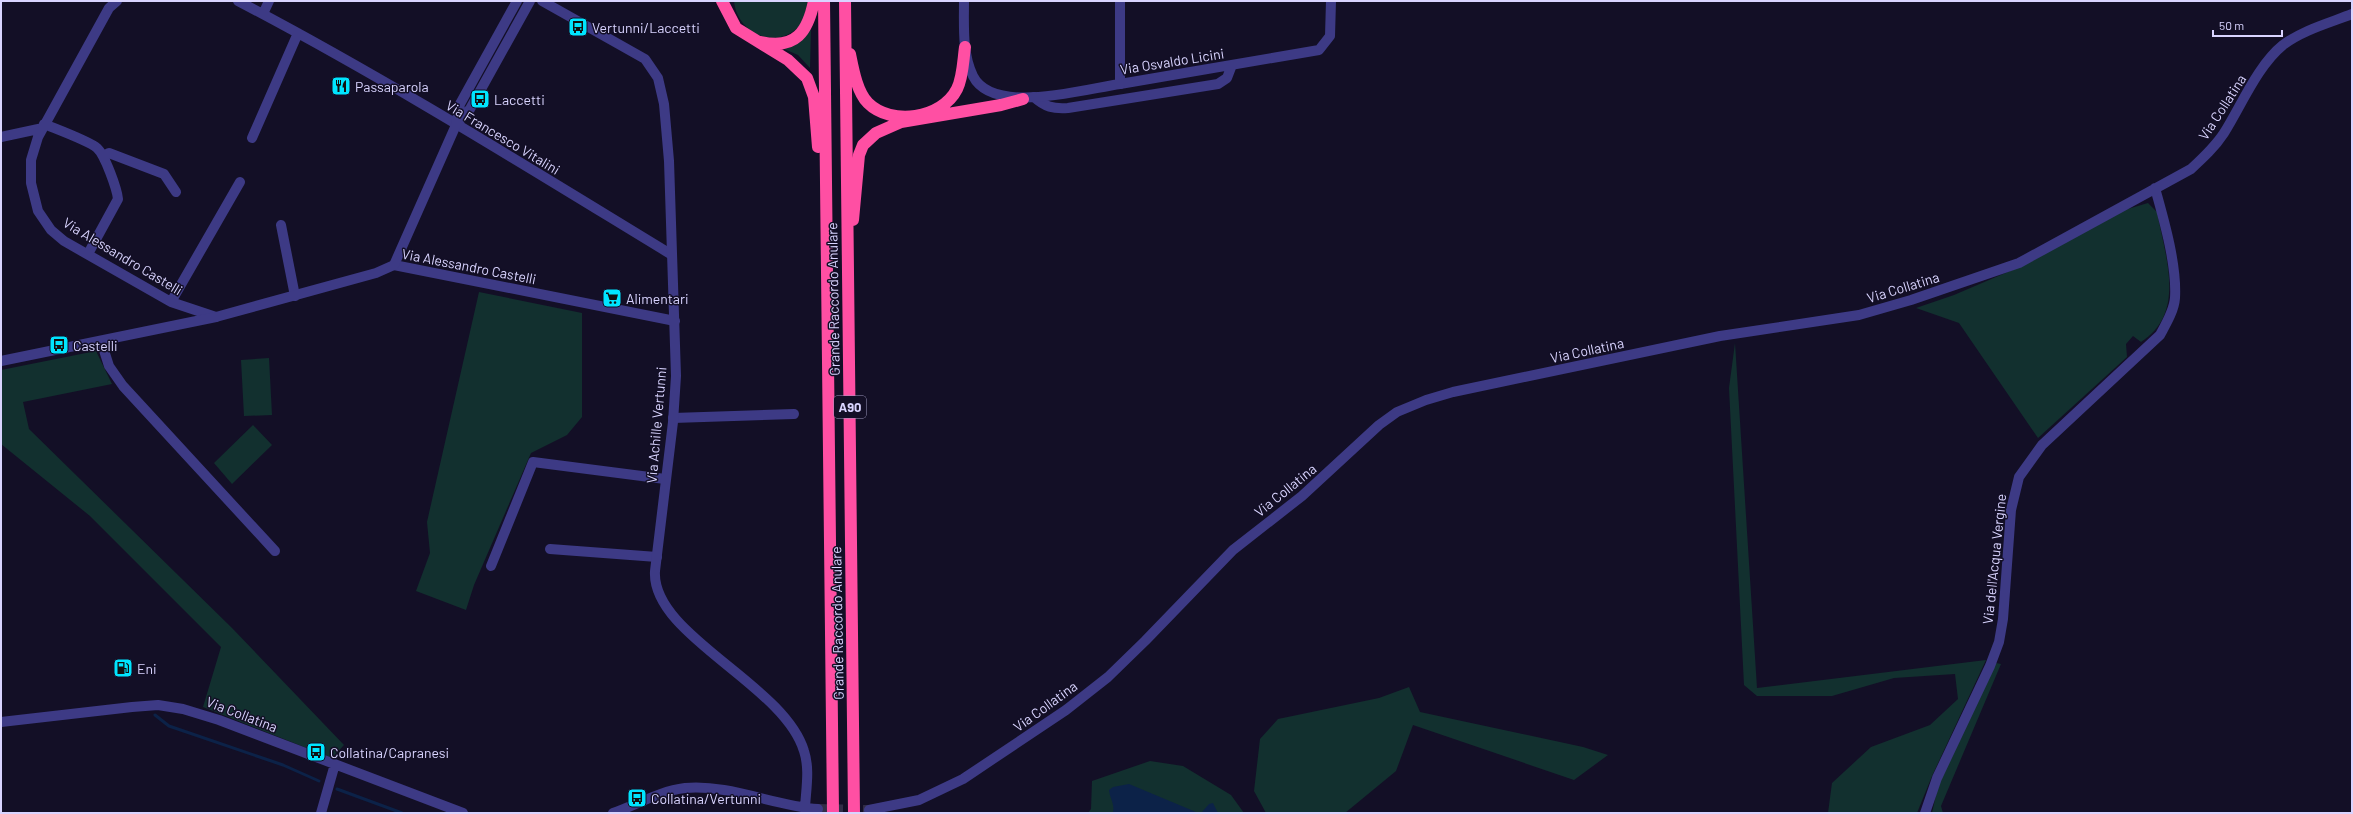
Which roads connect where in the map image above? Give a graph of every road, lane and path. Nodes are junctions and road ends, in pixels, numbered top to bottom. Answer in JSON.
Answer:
{"nodes":[{"id":1,"x":117,"y":1,"type":"edge"},
{"id":2,"x":238,"y":1,"type":"edge"},
{"id":3,"x":269,"y":1,"type":"edge"},
{"id":4,"x":517,"y":1,"type":"edge"},
{"id":5,"x":530,"y":1,"type":"edge"},
{"id":6,"x":542,"y":1,"type":"edge"},
{"id":7,"x":722,"y":1,"type":"edge"},
{"id":8,"x":727,"y":1,"type":"edge"},
{"id":9,"x":814,"y":1,"type":"edge"},
{"id":10,"x":824,"y":1,"type":"edge"},
{"id":11,"x":964,"y":1,"type":"edge"},
{"id":12,"x":1120,"y":1,"type":"edge"},
{"id":13,"x":1331,"y":1,"type":"edge"},
{"id":14,"x":845,"y":4,"type":"edge"},
{"id":15,"x":263,"y":14,"type":"junction"},
{"id":16,"x":2352,"y":14,"type":"edge"},
{"id":17,"x":730,"y":18,"type":"junction"},
{"id":18,"x":298,"y":33,"type":"junction"},
{"id":19,"x":498,"y":35,"type":"junction"},
{"id":20,"x":508,"y":40,"type":"junction"},
{"id":21,"x":756,"y":41,"type":"junction"},
{"id":22,"x":965,"y":47,"type":"junction"},
{"id":23,"x":1232,"y":65,"type":"junction"},
{"id":24,"x":1120,"y":84,"type":"junction"},
{"id":25,"x":1028,"y":98,"type":"junction"},
{"id":26,"x":460,"y":104,"type":"junction"},
{"id":27,"x":470,"y":109,"type":"junction"},
{"id":28,"x":456,"y":125,"type":"junction"},
{"id":29,"x":43,"y":126,"type":"junction"},
{"id":30,"x":1,"y":137,"type":"edge"},
{"id":31,"x":252,"y":138,"type":"dead end"},
{"id":32,"x":103,"y":156,"type":"junction"},
{"id":33,"x":240,"y":182,"type":"dead end"},
{"id":34,"x":2156,"y":188,"type":"junction"},
{"id":35,"x":176,"y":192,"type":"dead end"},
{"id":36,"x":825,"y":208,"type":"junction"},
{"id":37,"x":281,"y":225,"type":"dead end"},
{"id":38,"x":88,"y":254,"type":"junction"},
{"id":39,"x":672,"y":255,"type":"junction"},
{"id":40,"x":394,"y":265,"type":"junction"},
{"id":41,"x":847,"y":267,"type":"junction"},
{"id":42,"x":295,"y":296,"type":"junction"},
{"id":43,"x":171,"y":302,"type":"junction"},
{"id":44,"x":216,"y":317,"type":"junction"},
{"id":45,"x":675,"y":321,"type":"junction"},
{"id":46,"x":101,"y":341,"type":"junction"},
{"id":47,"x":1,"y":361,"type":"edge"},
{"id":48,"x":794,"y":414,"type":"dead end"},
{"id":49,"x":673,"y":418,"type":"junction"},
{"id":50,"x":665,"y":479,"type":"junction"},
{"id":51,"x":550,"y":549,"type":"dead end"},
{"id":52,"x":275,"y":551,"type":"dead end"},
{"id":53,"x":657,"y":556,"type":"junction"},
{"id":54,"x":491,"y":566,"type":"dead end"},
{"id":55,"x":1,"y":722,"type":"edge"},
{"id":56,"x":335,"y":764,"type":"junction"},
{"id":57,"x":805,"y":808,"type":"junction"},
{"id":58,"x":818,"y":809,"type":"dead end"},
{"id":59,"x":868,"y":810,"type":"dead end"},
{"id":60,"x":321,"y":813,"type":"edge"},
{"id":61,"x":463,"y":813,"type":"edge"},
{"id":62,"x":613,"y":813,"type":"edge"},
{"id":63,"x":833,"y":813,"type":"edge"},
{"id":64,"x":854,"y":813,"type":"edge"},
{"id":65,"x":1924,"y":813,"type":"edge"}],
"edges":[{"from":1,"to":29,"type":"street"},
{"from":2,"to":15,"type":"street","name":"Via Francesco Vitalini"},
{"from":3,"to":15,"type":"street"},
{"from":4,"to":19,"type":"street"},
{"from":5,"to":20,"type":"street"},
{"from":6,"to":39,"type":"street","name":"Via Achille Vertunni"},
{"from":7,"to":17,"type":"highway"},
{"from":8,"to":17,"type":"highway"},
{"from":9,"to":21,"type":"highway"},
{"from":10,"to":36,"type":"highway","name":"Grande Raccordo Anulare","number":"A90"},
{"from":11,"to":22,"type":"street"},
{"from":12,"to":24,"type":"street"},
{"from":13,"to":23,"type":"street","name":"Via Osvaldo Licini"},
{"from":14,"to":22,"type":"highway"},
{"from":14,"to":41,"type":"highway","name":"Grande Raccordo Anulare","number":"A90"},
{"from":15,"to":18,"type":"street","name":"Via Francesco Vitalini"},
{"from":16,"to":34,"type":"street","name":"Via Collatina"},
{"from":17,"to":21,"type":"highway"},
{"from":18,"to":28,"type":"street","name":"Via Francesco Vitalini"},
{"from":18,"to":31,"type":"street"},
{"from":19,"to":20,"type":"street"},
{"from":19,"to":26,"type":"street"},
{"from":20,"to":27,"type":"street"},
{"from":21,"to":36,"type":"highway"},
{"from":22,"to":25,"type":"street"},
{"from":23,"to":24,"type":"street","name":"Via Osvaldo Licini"},
{"from":23,"to":25,"type":"street"},
{"from":24,"to":25,"type":"street","name":"Via Osvaldo Licini"},
{"from":25,"to":41,"type":"highway"},
{"from":26,"to":27,"type":"street"},
{"from":26,"to":28,"type":"street"},
{"from":27,"to":28,"type":"street"},
{"from":28,"to":39,"type":"street","name":"Via Francesco Vitalini"},
{"from":28,"to":40,"type":"street"},
{"from":29,"to":30,"type":"street"},
{"from":29,"to":32,"type":"street"},
{"from":29,"to":38,"type":"street","name":"Via Alessandro Castelli"},
{"from":32,"to":35,"type":"street"},
{"from":32,"to":38,"type":"street"},
{"from":33,"to":43,"type":"street"},
{"from":34,"to":59,"type":"street","name":"Via Collatina"},
{"from":34,"to":65,"type":"street","name":"Via dell'Acqua Vergine"},
{"from":36,"to":63,"type":"highway","name":"Grande Raccordo Anulare","number":"A90"},
{"from":37,"to":42,"type":"street"},
{"from":38,"to":43,"type":"street","name":"Via Alessandro Castelli"},
{"from":39,"to":45,"type":"street","name":"Via Achille Vertunni"},
{"from":40,"to":42,"type":"street","name":"Via Alessandro Castelli"},
{"from":40,"to":45,"type":"street","name":"Via Alessandro Castelli"},
{"from":41,"to":64,"type":"highway","name":"Grande Raccordo Anulare","number":"A90"},
{"from":42,"to":44,"type":"street","name":"Via Alessandro Castelli"},
{"from":43,"to":44,"type":"street","name":"Via Alessandro Castelli"},
{"from":44,"to":46,"type":"street","name":"Via Alessandro Castelli"},
{"from":45,"to":49,"type":"street","name":"Via Achille Vertunni"},
{"from":46,"to":47,"type":"street","name":"Via Alessandro Castelli"},
{"from":46,"to":52,"type":"street"},
{"from":48,"to":49,"type":"street"},
{"from":49,"to":50,"type":"street","name":"Via Achille Vertunni"},
{"from":50,"to":53,"type":"street","name":"Via Achille Vertunni"},
{"from":50,"to":54,"type":"street"},
{"from":51,"to":53,"type":"street"},
{"from":53,"to":57,"type":"street","name":"Via Achille Vertunni"},
{"from":55,"to":56,"type":"street","name":"Via Collatina"},
{"from":56,"to":60,"type":"street"},
{"from":56,"to":61,"type":"street","name":"Via Collatina"},
{"from":57,"to":58,"type":"street"},
{"from":57,"to":62,"type":"street"}]}
